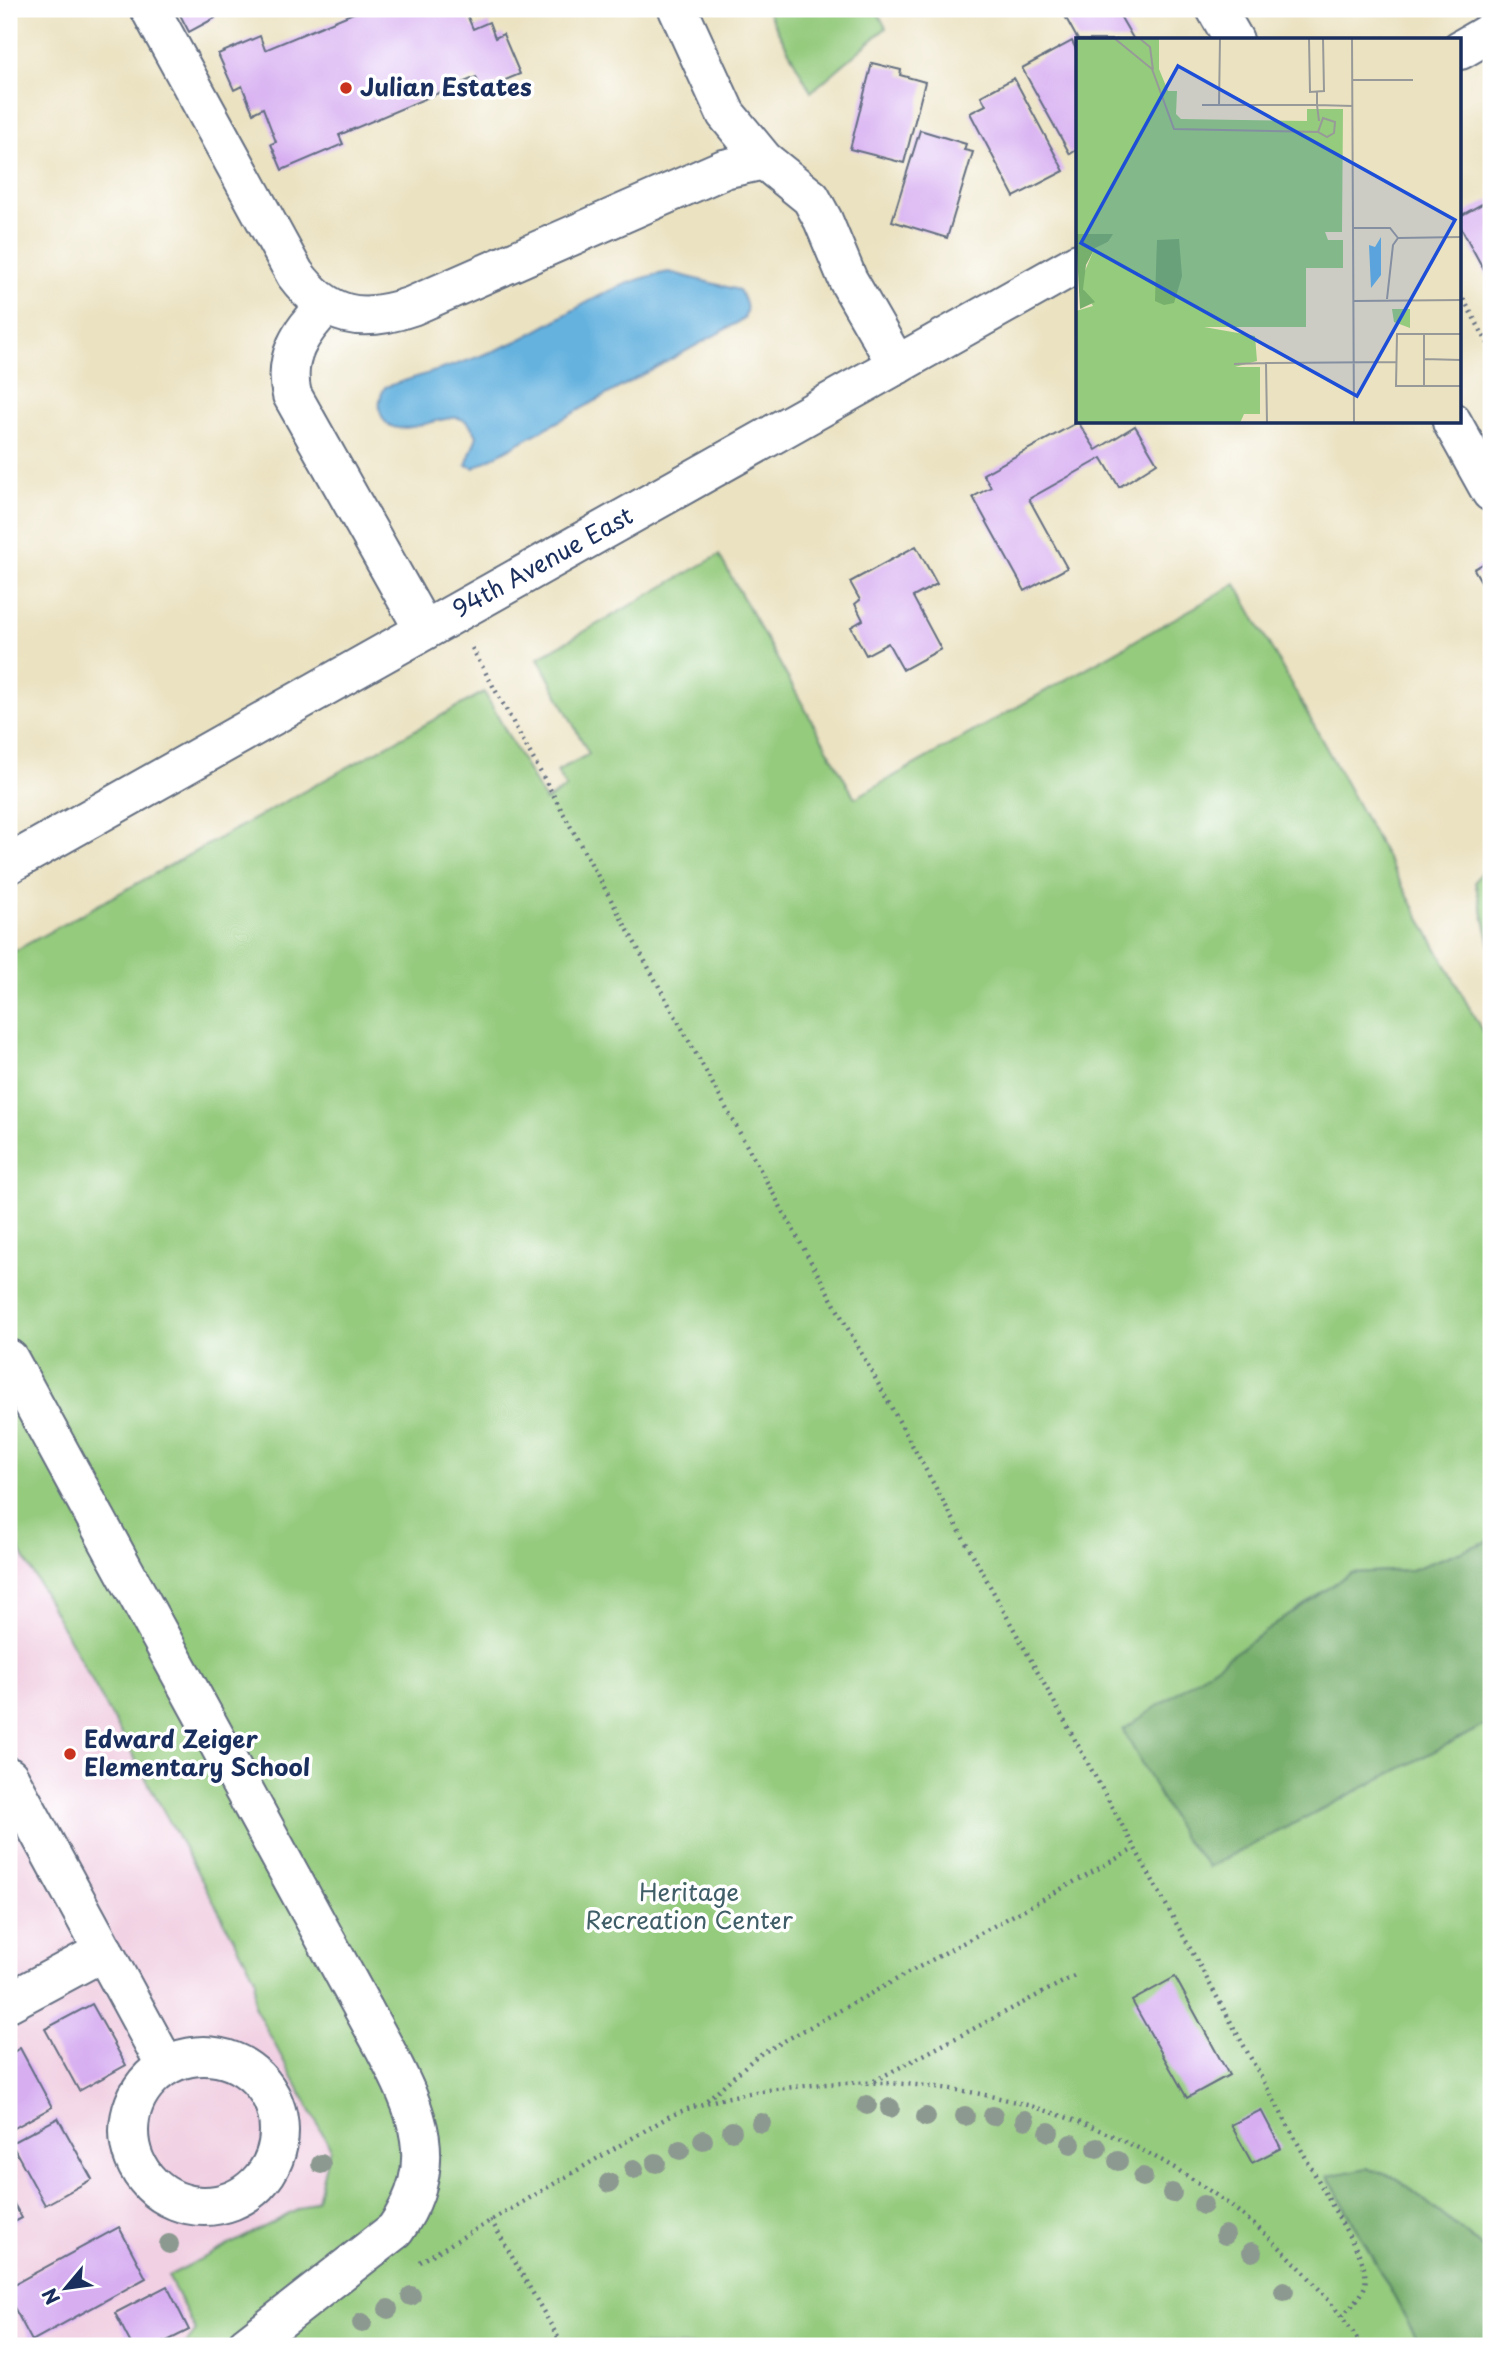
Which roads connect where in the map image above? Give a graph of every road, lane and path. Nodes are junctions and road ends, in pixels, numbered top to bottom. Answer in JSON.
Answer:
{"nodes":[{"id":1,"x":150,"y":9,"type":"edge"},
{"id":2,"x":678,"y":9,"type":"edge"},
{"id":3,"x":1216,"y":9,"type":"edge"},
{"id":4,"x":1491,"y":32,"type":"edge"},
{"id":5,"x":1233,"y":38,"type":"edge"},
{"id":6,"x":1462,"y":49,"type":"edge"},
{"id":7,"x":764,"y":160,"type":"junction"},
{"id":8,"x":1076,"y":264,"type":"edge"},
{"id":9,"x":1462,"y":297,"type":"edge"},
{"id":10,"x":326,"y":306,"type":"junction"},
{"id":11,"x":1491,"y":349,"type":"edge"},
{"id":12,"x":897,"y":365,"type":"junction"},
{"id":13,"x":1453,"y":424,"type":"edge"},
{"id":14,"x":1491,"y":492,"type":"edge"},
{"id":15,"x":438,"y":622,"type":"junction"},
{"id":16,"x":9,"y":864,"type":"edge"},
{"id":17,"x":9,"y":1359,"type":"edge"},
{"id":18,"x":9,"y":1777,"type":"edge"},
{"id":19,"x":1134,"y":1849,"type":"junction"},
{"id":20,"x":104,"y":1951,"type":"junction"},
{"id":21,"x":1074,"y":1976,"type":"dead end"},
{"id":22,"x":9,"y":2002,"type":"edge"},
{"id":23,"x":166,"y":2066,"type":"dead end"},
{"id":24,"x":874,"y":2082,"type":"junction"},
{"id":25,"x":706,"y":2100,"type":"junction"},
{"id":26,"x":514,"y":2207,"type":"dead end"},
{"id":27,"x":491,"y":2220,"type":"dead end"},
{"id":28,"x":1342,"y":2316,"type":"junction"},
{"id":29,"x":246,"y":2346,"type":"edge"},
{"id":30,"x":563,"y":2346,"type":"edge"},
{"id":31,"x":1362,"y":2346,"type":"edge"}],
"edges":[{"from":1,"to":10,"type":"main road"},
{"from":2,"to":7,"type":"main road"},
{"from":3,"to":5,"type":"main road"},
{"from":4,"to":6,"type":"main road"},
{"from":7,"to":10,"type":"main road"},
{"from":7,"to":12,"type":"main road"},
{"from":8,"to":12,"type":"main road","name":"94th Avenue East"},
{"from":9,"to":11,"type":"path"},
{"from":10,"to":15,"type":"main road"},
{"from":12,"to":15,"type":"main road","name":"94th Avenue East"},
{"from":13,"to":14,"type":"main road"},
{"from":15,"to":16,"type":"main road","name":"94th Avenue East"},
{"from":15,"to":19,"type":"path"},
{"from":17,"to":29,"type":"main road"},
{"from":18,"to":20,"type":"main road"},
{"from":19,"to":25,"type":"path"},
{"from":19,"to":28,"type":"path"},
{"from":20,"to":22,"type":"main road"},
{"from":20,"to":23,"type":"main road"},
{"from":21,"to":24,"type":"path"},
{"from":24,"to":25,"type":"path"},
{"from":24,"to":28,"type":"path"},
{"from":25,"to":26,"type":"path"},
{"from":27,"to":30,"type":"path"},
{"from":28,"to":31,"type":"path"}]}
